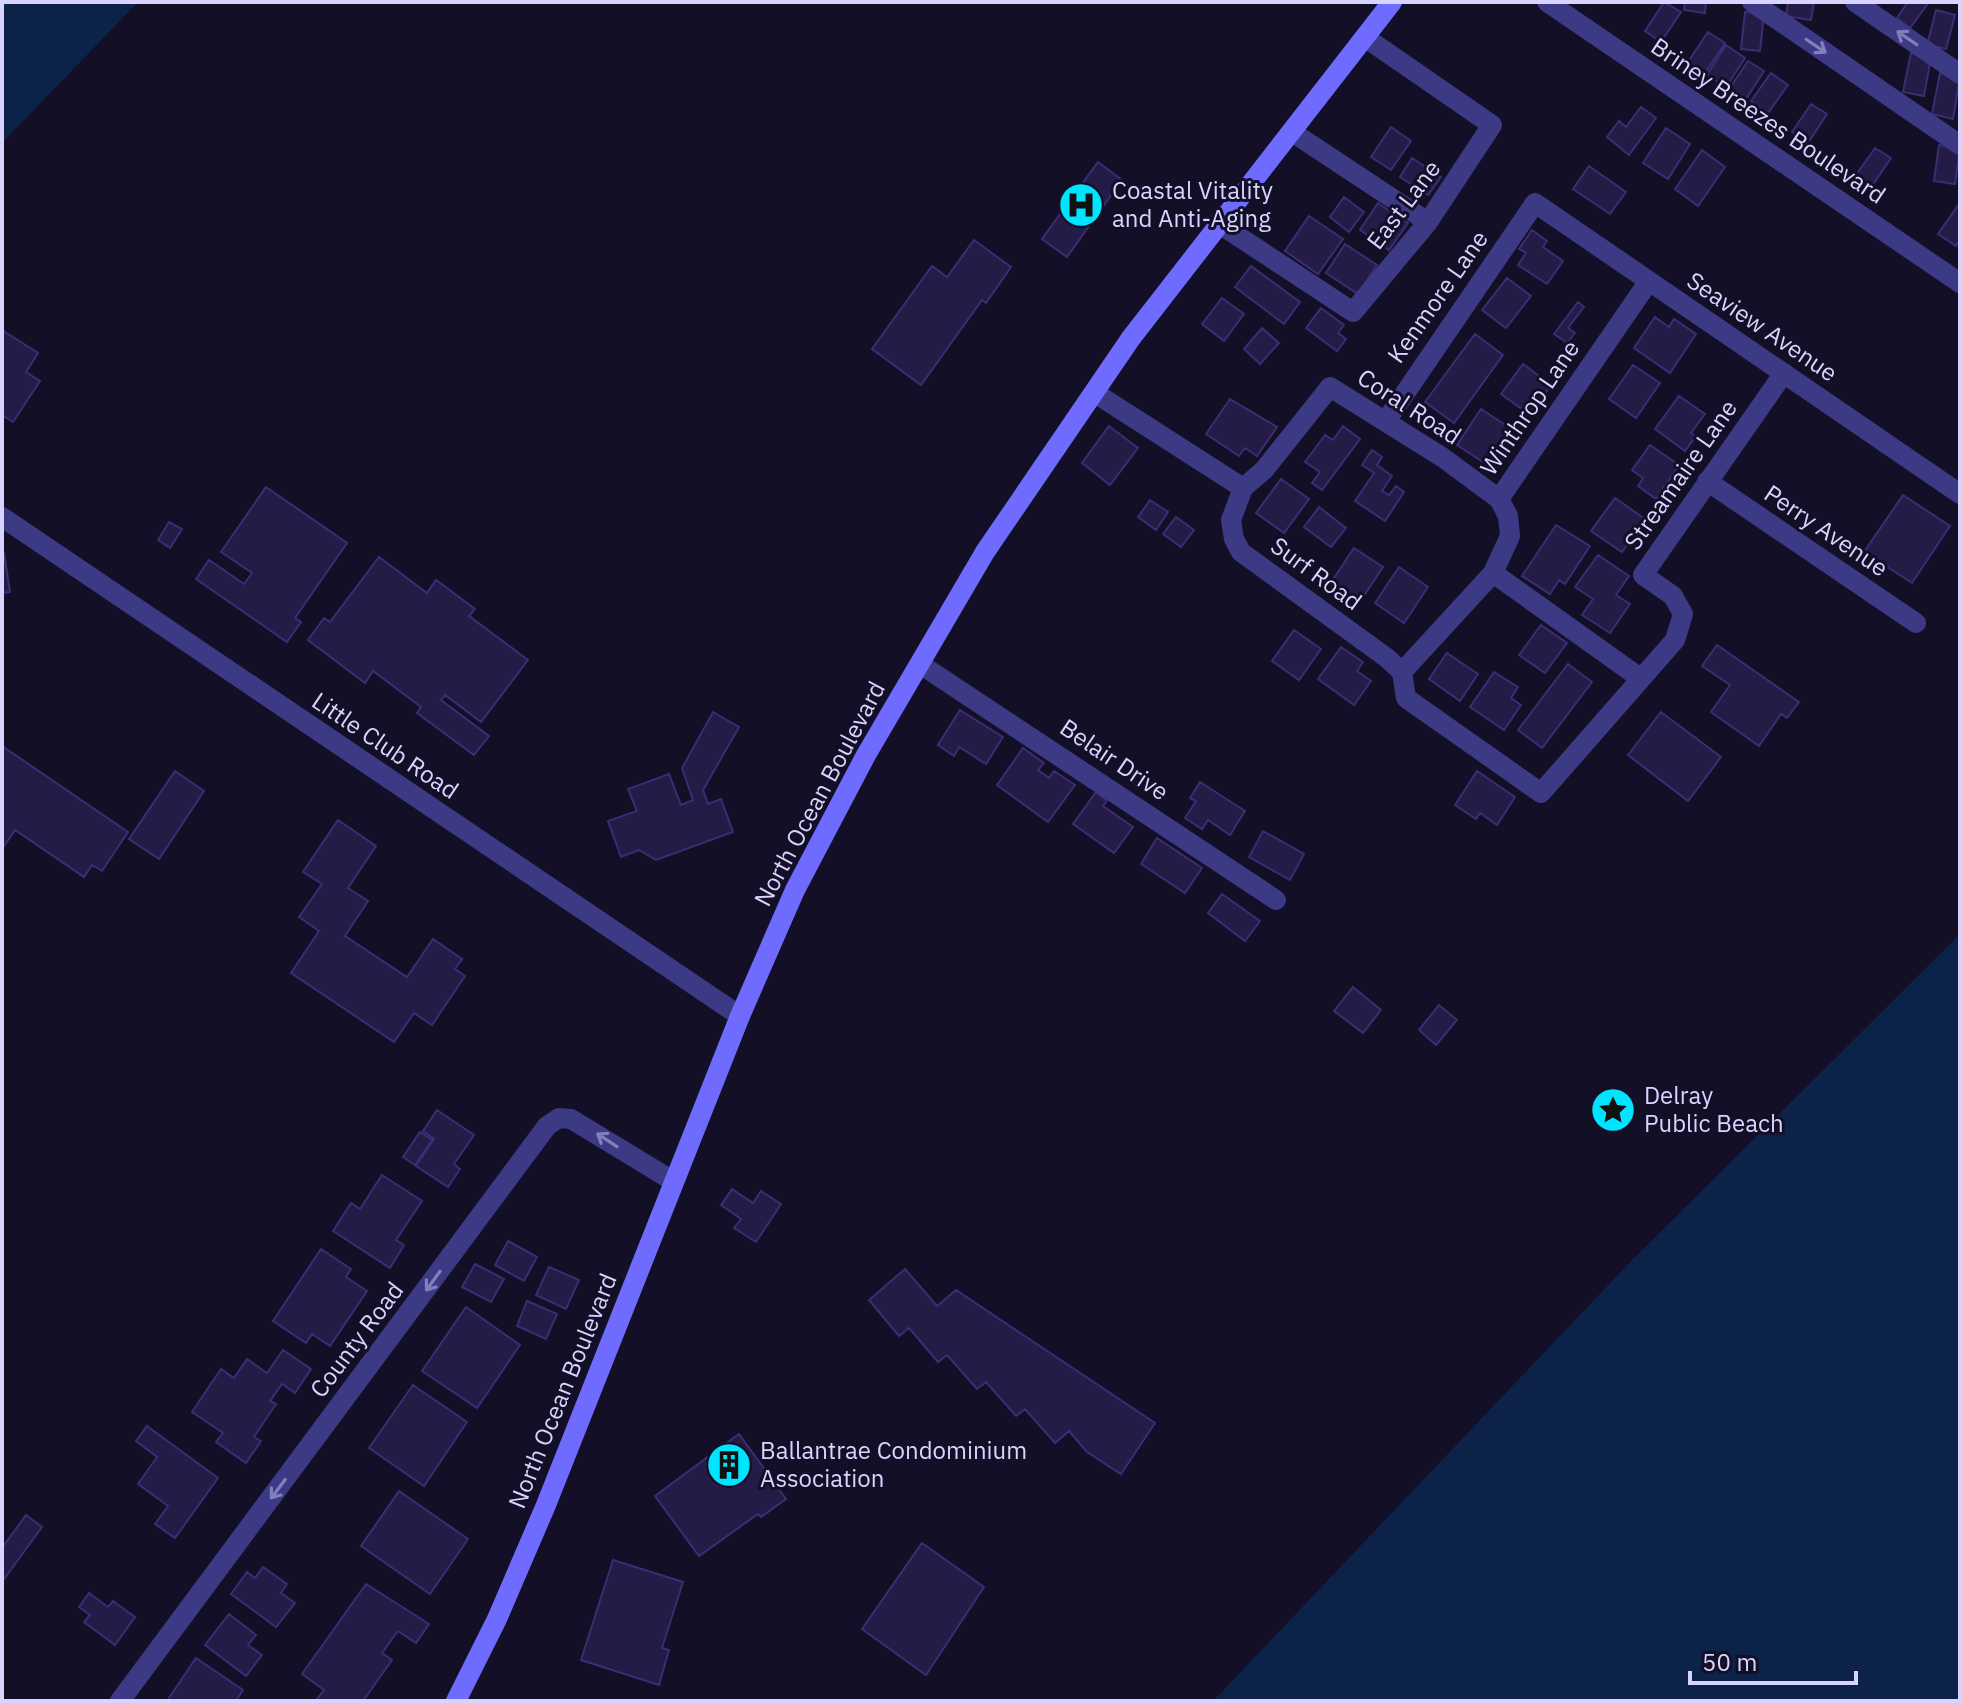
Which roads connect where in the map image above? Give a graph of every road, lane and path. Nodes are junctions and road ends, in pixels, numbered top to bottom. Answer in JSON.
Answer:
{"nodes":[{"id":1,"x":1392,"y":2,"type":"edge"},
{"id":2,"x":1547,"y":2,"type":"edge"},
{"id":3,"x":1752,"y":2,"type":"edge"},
{"id":4,"x":1855,"y":2,"type":"edge"},
{"id":5,"x":1366,"y":38,"type":"junction"},
{"id":6,"x":1960,"y":74,"type":"edge"},
{"id":7,"x":1292,"y":132,"type":"junction"},
{"id":8,"x":1960,"y":145,"type":"edge"},
{"id":9,"x":1535,"y":203,"type":"joint"},
{"id":10,"x":1428,"y":222,"type":"junction"},
{"id":11,"x":1218,"y":223,"type":"junction"},
{"id":12,"x":1649,"y":281,"type":"junction"},
{"id":13,"x":1960,"y":283,"type":"edge"},
{"id":14,"x":1784,"y":373,"type":"junction"},
{"id":15,"x":1095,"y":393,"type":"junction"},
{"id":16,"x":1386,"y":421,"type":"junction"},
{"id":17,"x":1707,"y":481,"type":"junction"},
{"id":18,"x":1243,"y":488,"type":"junction"},
{"id":19,"x":1960,"y":494,"type":"edge"},
{"id":20,"x":1499,"y":499,"type":"junction"},
{"id":21,"x":2,"y":517,"type":"edge"},
{"id":22,"x":1493,"y":573,"type":"junction"},
{"id":23,"x":1916,"y":623,"type":"dead end"},
{"id":24,"x":920,"y":664,"type":"junction"},
{"id":25,"x":1402,"y":672,"type":"junction"},
{"id":26,"x":1640,"y":678,"type":"junction"},
{"id":27,"x":1276,"y":900,"type":"dead end"},
{"id":28,"x":740,"y":1016,"type":"junction"},
{"id":29,"x":673,"y":1181,"type":"junction"},
{"id":30,"x":120,"y":1701,"type":"edge"},
{"id":31,"x":456,"y":1701,"type":"edge"}],
"edges":[{"from":1,"to":5,"type":"main road","name":"North Ocean Boulevard"},
{"from":2,"to":13,"type":"street","name":"Briney Breezes Boulevard"},
{"from":3,"to":8,"type":"street","one_way":true},
{"from":6,"to":4,"type":"street","one_way":true},
{"from":5,"to":7,"type":"main road","name":"North Ocean Boulevard"},
{"from":5,"to":10,"type":"street","name":"East Lane"},
{"from":7,"to":10,"type":"street"},
{"from":7,"to":11,"type":"main road","name":"North Ocean Boulevard"},
{"from":9,"to":12,"type":"street","name":"Seaview Avenue"},
{"from":9,"to":16,"type":"street","name":"Kenmore Lane"},
{"from":10,"to":11,"type":"street","name":"East Lane"},
{"from":11,"to":15,"type":"main road","name":"North Ocean Boulevard"},
{"from":12,"to":14,"type":"street","name":"Seaview Avenue"},
{"from":12,"to":20,"type":"street","name":"Winthrop Lane"},
{"from":14,"to":17,"type":"street","name":"Streamaire Lane"},
{"from":14,"to":19,"type":"street","name":"Seaview Avenue"},
{"from":15,"to":18,"type":"street"},
{"from":15,"to":24,"type":"main road","name":"North Ocean Boulevard"},
{"from":16,"to":18,"type":"street","name":"Coral Road"},
{"from":16,"to":20,"type":"street","name":"Coral Road"},
{"from":17,"to":23,"type":"street","name":"Perry Avenue"},
{"from":17,"to":26,"type":"street","name":"Streamaire Lane"},
{"from":18,"to":25,"type":"street","name":"Surf Road"},
{"from":20,"to":22,"type":"street","name":"Winthrop Lane"},
{"from":21,"to":28,"type":"street","name":"Little Club Road"},
{"from":22,"to":25,"type":"street","name":"Winthrop Lane"},
{"from":22,"to":26,"type":"street"},
{"from":24,"to":27,"type":"street","name":"Belair Drive"},
{"from":24,"to":28,"type":"main road","name":"North Ocean Boulevard"},
{"from":25,"to":26,"type":"street","name":"Surf Road"},
{"from":28,"to":29,"type":"main road","name":"North Ocean Boulevard"},
{"from":29,"to":30,"type":"street","name":"County Road","one_way":true},
{"from":29,"to":31,"type":"main road","name":"North Ocean Boulevard"}]}
